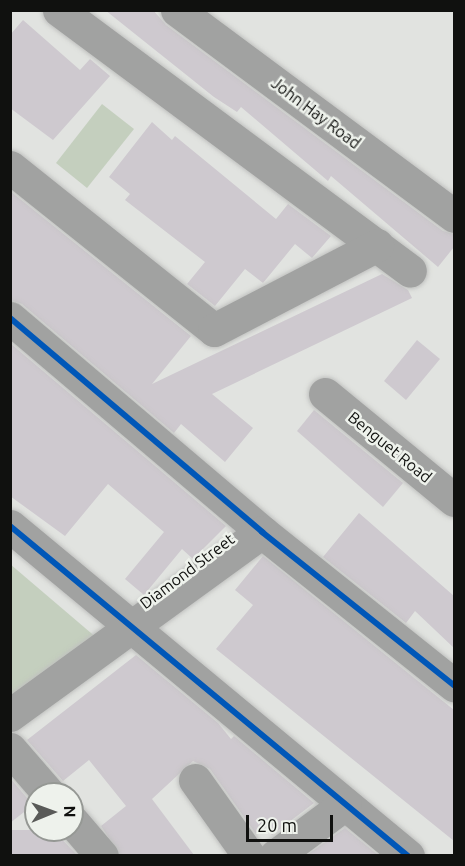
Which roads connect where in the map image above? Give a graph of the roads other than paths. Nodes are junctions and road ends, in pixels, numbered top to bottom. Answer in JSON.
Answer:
{"nodes":[{"id":1,"x":59,"y":10,"type":"edge"},
{"id":2,"x":177,"y":10,"type":"edge"},
{"id":3,"x":10,"y":167,"type":"edge"},
{"id":4,"x":454,"y":216,"type":"edge"},
{"id":5,"x":377,"y":245,"type":"junction"},
{"id":6,"x":410,"y":271,"type":"dead end"},
{"id":7,"x":10,"y":318,"type":"edge"},
{"id":8,"x":325,"y":394,"type":"dead end"},
{"id":9,"x":454,"y":500,"type":"edge"},
{"id":10,"x":10,"y":526,"type":"edge"},
{"id":11,"x":262,"y":532,"type":"junction"},
{"id":12,"x":133,"y":628,"type":"junction"},
{"id":13,"x":454,"y":685,"type":"edge"},
{"id":14,"x":10,"y":715,"type":"edge"},
{"id":15,"x":10,"y":749,"type":"edge"},
{"id":16,"x":195,"y":780,"type":"dead end"},
{"id":17,"x":39,"y":782,"type":"edge"},
{"id":18,"x":345,"y":804,"type":"junction"},
{"id":19,"x":84,"y":835,"type":"edge"},
{"id":20,"x":102,"y":855,"type":"edge"},
{"id":21,"x":249,"y":855,"type":"edge"},
{"id":22,"x":275,"y":855,"type":"edge"},
{"id":23,"x":408,"y":855,"type":"edge"}],
"edges":[{"from":1,"to":5,"type":"street"},
{"from":2,"to":4,"type":"street","name":"John Hay Road"},
{"from":3,"to":5,"type":"street"},
{"from":5,"to":6,"type":"street"},
{"from":7,"to":11,"type":"street"},
{"from":8,"to":9,"type":"street","name":"Benguet Road"},
{"from":10,"to":12,"type":"street"},
{"from":11,"to":12,"type":"street","name":"Diamond Street"},
{"from":11,"to":13,"type":"street"},
{"from":12,"to":14,"type":"street","name":"Diamond Street"},
{"from":12,"to":18,"type":"street"},
{"from":15,"to":17,"type":"street"},
{"from":16,"to":21,"type":"street"},
{"from":18,"to":22,"type":"street"},
{"from":18,"to":23,"type":"street"},
{"from":19,"to":20,"type":"street"}]}
